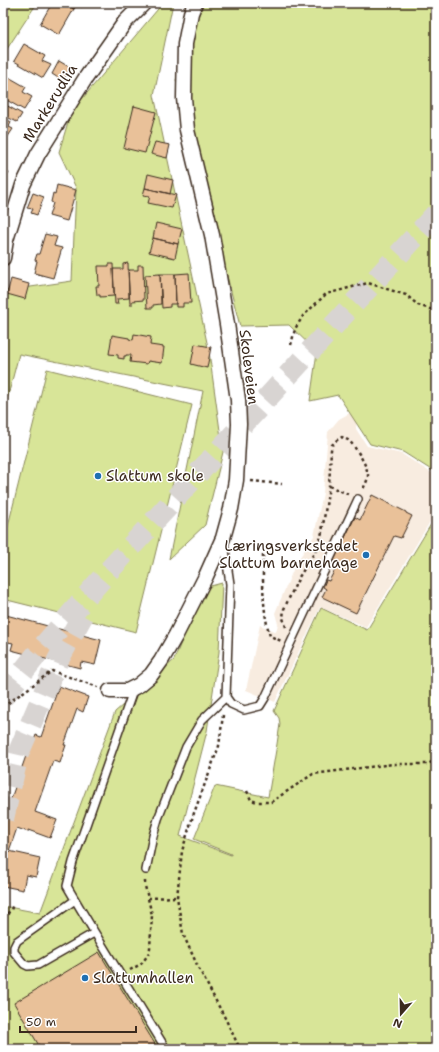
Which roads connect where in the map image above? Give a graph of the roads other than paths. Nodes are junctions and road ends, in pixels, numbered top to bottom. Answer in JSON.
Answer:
{"nodes":[{"id":1,"x":144,"y":3,"type":"edge"},
{"id":2,"x":195,"y":3,"type":"edge"},
{"id":3,"x":3,"y":258,"type":"edge"},
{"id":4,"x":358,"y":499,"type":"road end"},
{"id":5,"x":223,"y":538,"type":"junction"},
{"id":6,"x":134,"y":688,"type":"junction"},
{"id":7,"x":110,"y":692,"type":"road end"},
{"id":8,"x":226,"y":697,"type":"junction"},
{"id":9,"x":146,"y":870,"type":"road end"},
{"id":10,"x":75,"y":900,"type":"junction"},
{"id":11,"x":94,"y":933,"type":"junction"},
{"id":12,"x":166,"y":1049,"type":"edge"}],
"edges":[{"from":1,"to":3,"type":"street","name":"Markerudlia"},
{"from":2,"to":5,"type":"street","name":"Skoleveien"},
{"from":4,"to":8,"type":"lane"},
{"from":5,"to":6,"type":"street","name":"Skoleveien"},
{"from":5,"to":8,"type":"lane"},
{"from":6,"to":7,"type":"street","name":"Skoleveien"},
{"from":6,"to":10,"type":"lane"},
{"from":8,"to":9,"type":"lane"},
{"from":10,"to":11,"type":"lane"},
{"from":10,"to":11,"type":"lane"},
{"from":11,"to":12,"type":"lane"}]}
